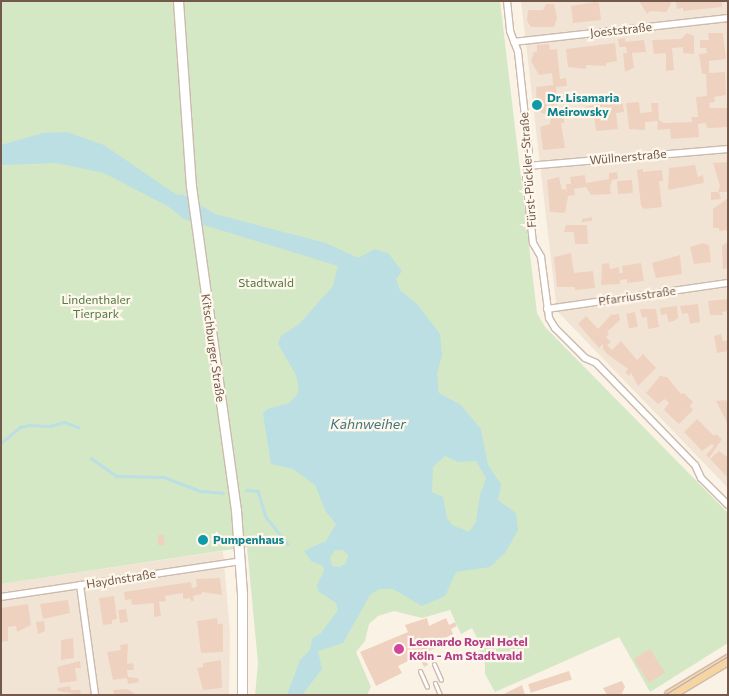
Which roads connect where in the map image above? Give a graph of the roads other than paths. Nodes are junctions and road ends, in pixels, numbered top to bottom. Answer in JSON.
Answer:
{"nodes":[{"id":1,"x":178,"y":1,"type":"edge"},
{"id":2,"x":507,"y":1,"type":"edge"},
{"id":3,"x":728,"y":18,"type":"edge"},
{"id":4,"x":514,"y":42,"type":"junction"},
{"id":5,"x":728,"y":149,"type":"edge"},
{"id":6,"x":527,"y":166,"type":"junction"},
{"id":7,"x":728,"y":283,"type":"edge"},
{"id":8,"x":547,"y":309,"type":"junction"},
{"id":9,"x":728,"y":505,"type":"edge"},
{"id":10,"x":241,"y":561,"type":"junction"},
{"id":11,"x":80,"y":585,"type":"junction"},
{"id":12,"x":1,"y":597,"type":"edge"},
{"id":13,"x":728,"y":660,"type":"edge"},
{"id":14,"x":434,"y":664,"type":"dead end"},
{"id":15,"x":420,"y":671,"type":"dead end"},
{"id":16,"x":441,"y":680,"type":"dead end"},
{"id":17,"x":435,"y":683,"type":"dead end"},
{"id":18,"x":427,"y":687,"type":"dead end"},
{"id":19,"x":95,"y":695,"type":"edge"},
{"id":20,"x":242,"y":695,"type":"edge"},
{"id":21,"x":440,"y":695,"type":"edge"},
{"id":22,"x":670,"y":695,"type":"edge"}],
"edges":[{"from":1,"to":10,"type":"street","name":"Kitschburger Straße"},
{"from":2,"to":4,"type":"street","name":"Fürst-Pückler-Straße"},
{"from":3,"to":4,"type":"street","name":"Joeststraße"},
{"from":4,"to":6,"type":"street","name":"Fürst-Pückler-Straße"},
{"from":5,"to":6,"type":"street","name":"Wüllnerstraße"},
{"from":6,"to":8,"type":"street","name":"Fürst-Pückler-Straße"},
{"from":7,"to":8,"type":"street","name":"Pfarriusstraße"},
{"from":8,"to":9,"type":"street","name":"Fürst-Pückler-Straße"},
{"from":10,"to":11,"type":"street","name":"Haydnstraße"},
{"from":10,"to":20,"type":"street","name":"Kitschburger Straße"},
{"from":11,"to":12,"type":"street","name":"Haydnstraße"},
{"from":11,"to":19,"type":"street"},
{"from":13,"to":22,"type":"main road"},
{"from":14,"to":16,"type":"lane"},
{"from":15,"to":18,"type":"lane"},
{"from":17,"to":21,"type":"lane"}]}
